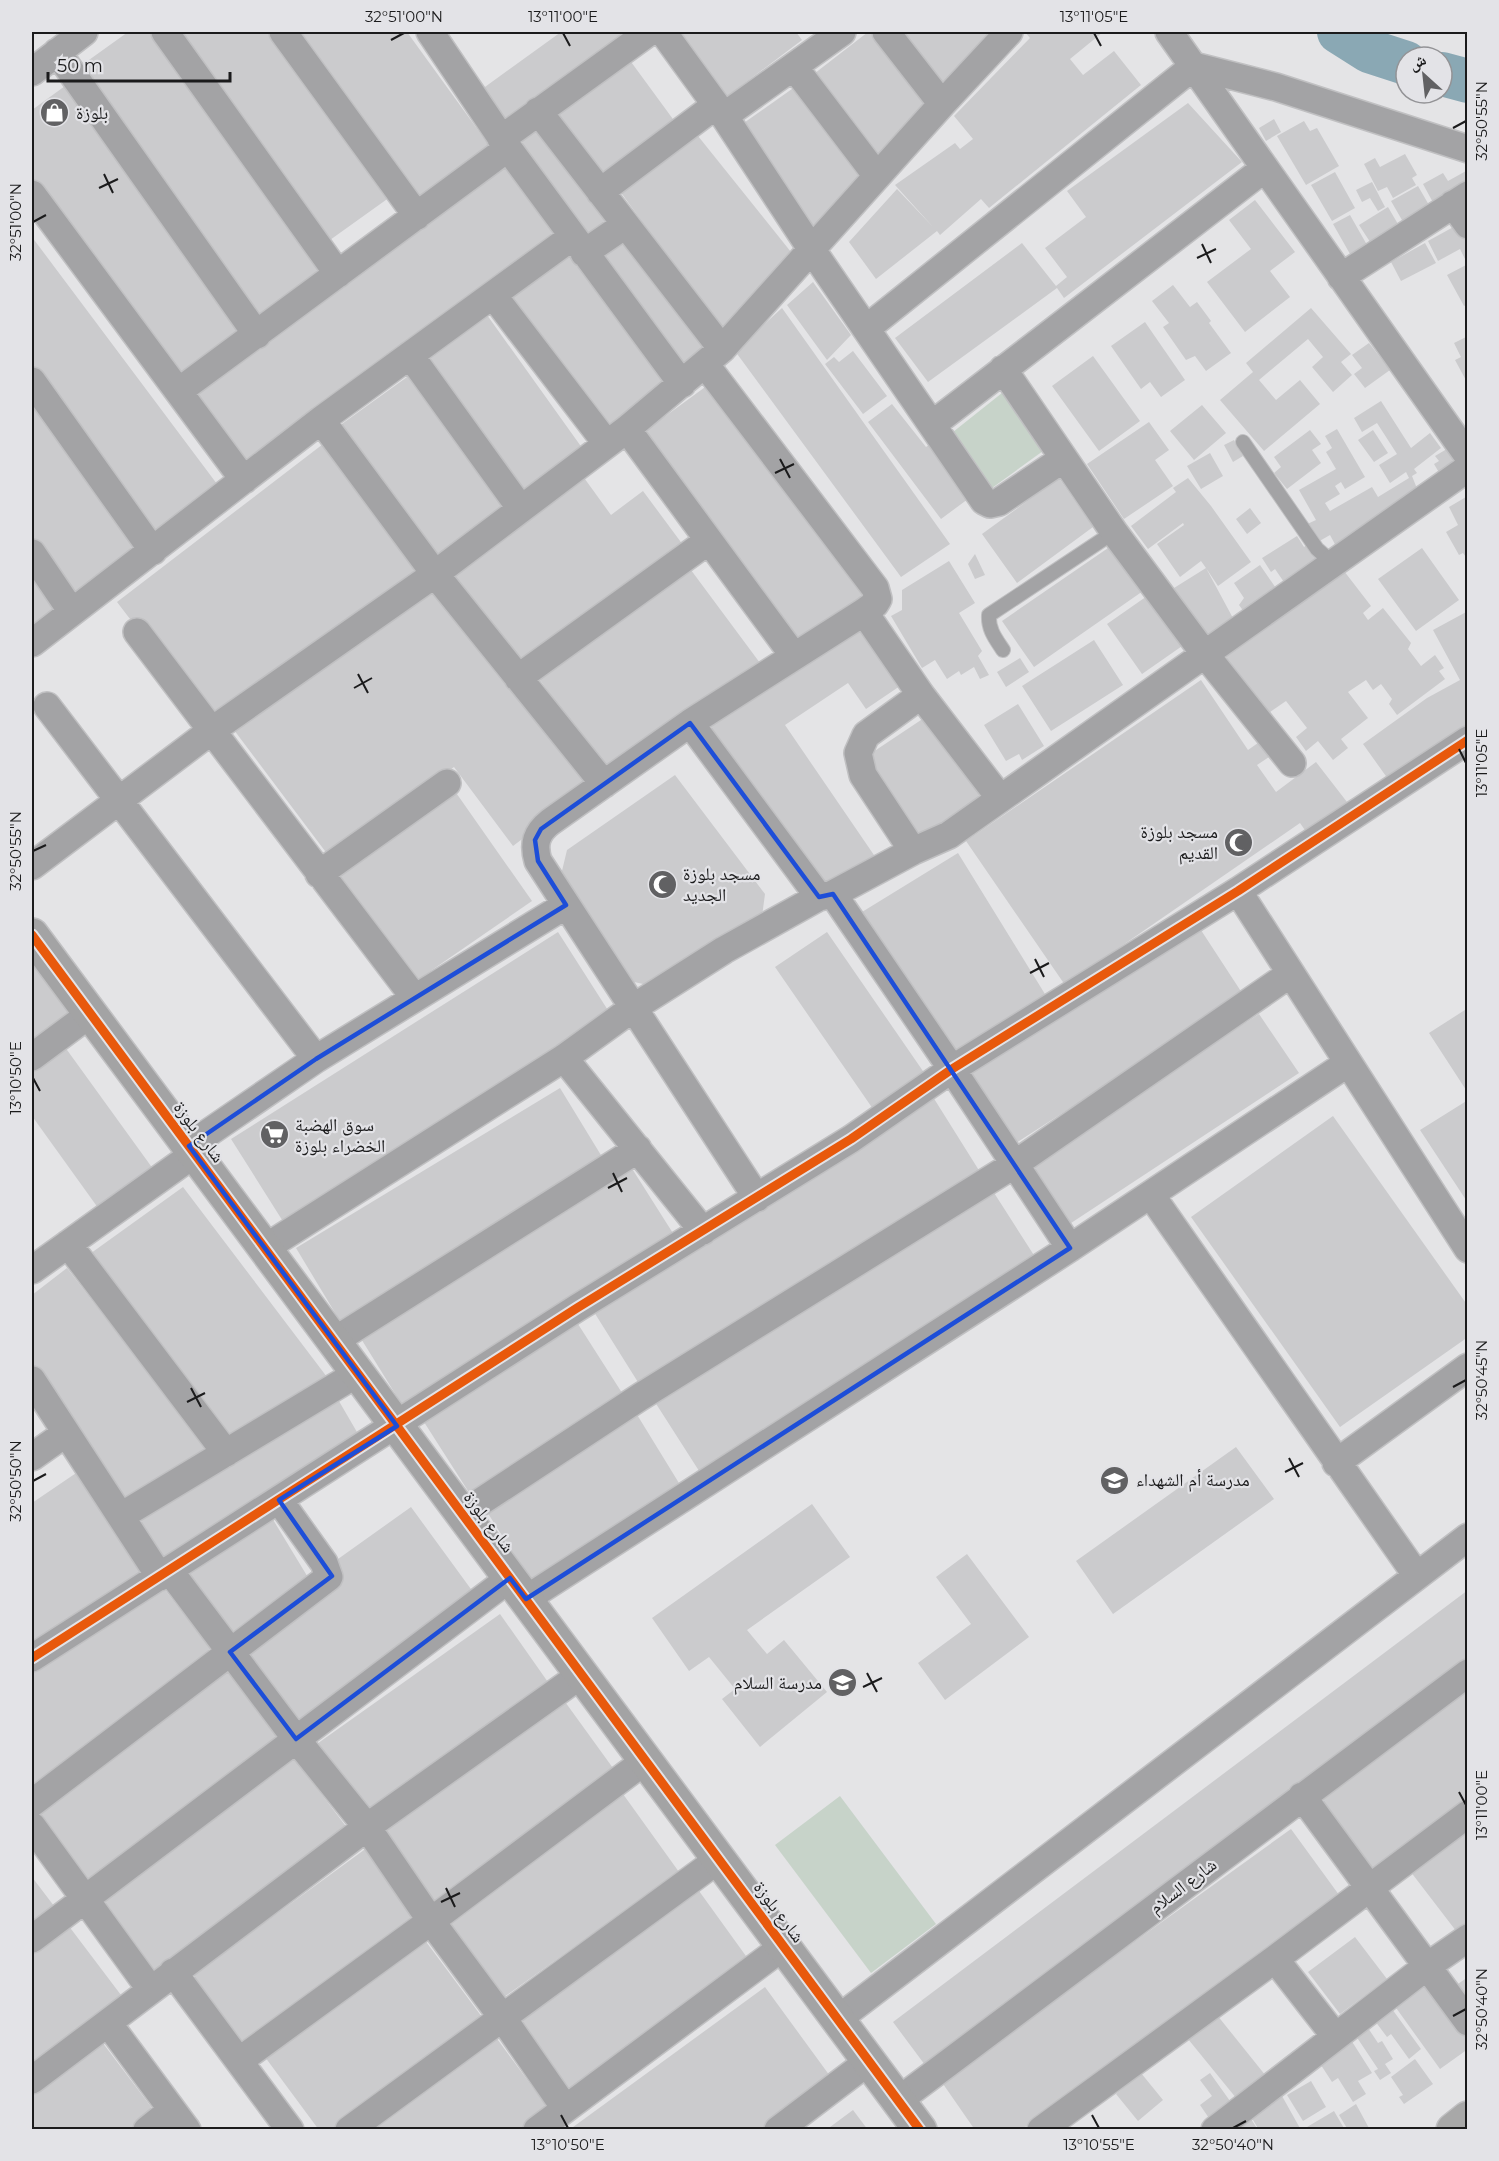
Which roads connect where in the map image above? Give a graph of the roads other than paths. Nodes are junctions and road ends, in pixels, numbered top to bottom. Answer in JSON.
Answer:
{"nodes":[{"id":1,"x":84,"y":32,"type":"edge"},
{"id":2,"x":165,"y":32,"type":"edge"},
{"id":3,"x":283,"y":32,"type":"edge"},
{"id":4,"x":648,"y":32,"type":"edge"},
{"id":5,"x":663,"y":32,"type":"edge"},
{"id":6,"x":842,"y":32,"type":"edge"},
{"id":7,"x":886,"y":32,"type":"edge"},
{"id":8,"x":1009,"y":32,"type":"edge"},
{"id":9,"x":1169,"y":32,"type":"edge"},
{"id":10,"x":440,"y":35,"type":"edge"},
{"id":11,"x":812,"y":40,"type":"edge"},
{"id":12,"x":57,"y":52,"type":"junction"},
{"id":13,"x":1194,"y":66,"type":"junction"},
{"id":14,"x":794,"y":67,"type":"junction"},
{"id":15,"x":32,"y":72,"type":"edge"},
{"id":16,"x":942,"y":104,"type":"junction"},
{"id":17,"x":720,"y":110,"type":"junction"},
{"id":18,"x":538,"y":111,"type":"junction"},
{"id":19,"x":504,"y":144,"type":"junction"},
{"id":20,"x":1467,"y":149,"type":"edge"},
{"id":21,"x":1265,"y":168,"type":"junction"},
{"id":22,"x":877,"y":176,"type":"junction"},
{"id":23,"x":600,"y":192,"type":"junction"},
{"id":24,"x":32,"y":194,"type":"edge"},
{"id":25,"x":1463,"y":208,"type":"edge"},
{"id":26,"x":417,"y":216,"type":"junction"},
{"id":27,"x":625,"y":225,"type":"junction"},
{"id":28,"x":578,"y":245,"type":"junction"},
{"id":29,"x":812,"y":250,"type":"junction"},
{"id":30,"x":338,"y":274,"type":"junction"},
{"id":31,"x":1341,"y":277,"type":"junction"},
{"id":32,"x":493,"y":295,"type":"junction"},
{"id":33,"x":867,"y":328,"type":"junction"},
{"id":34,"x":257,"y":334,"type":"junction"},
{"id":35,"x":410,"y":355,"type":"junction"},
{"id":36,"x":714,"y":357,"type":"junction"},
{"id":37,"x":1003,"y":369,"type":"junction"},
{"id":38,"x":32,"y":381,"type":"edge"},
{"id":39,"x":682,"y":384,"type":"junction"},
{"id":40,"x":179,"y":392,"type":"junction"},
{"id":41,"x":321,"y":420,"type":"junction"},
{"id":42,"x":933,"y":424,"type":"junction"},
{"id":43,"x":617,"y":437,"type":"junction"},
{"id":44,"x":1243,"y":442,"type":"dead end"},
{"id":45,"x":1467,"y":456,"type":"edge"},
{"id":46,"x":1063,"y":459,"type":"junction"},
{"id":47,"x":1467,"y":468,"type":"edge"},
{"id":48,"x":244,"y":480,"type":"junction"},
{"id":49,"x":521,"y":509,"type":"junction"},
{"id":50,"x":1114,"y":532,"type":"junction"},
{"id":51,"x":708,"y":541,"type":"junction"},
{"id":52,"x":153,"y":551,"type":"junction"},
{"id":53,"x":32,"y":553,"type":"edge"},
{"id":54,"x":1337,"y":560,"type":"junction"},
{"id":55,"x":435,"y":574,"type":"junction"},
{"id":56,"x":72,"y":612,"type":"junction"},
{"id":57,"x":864,"y":612,"type":"junction"},
{"id":58,"x":137,"y":632,"type":"dead end"},
{"id":59,"x":32,"y":643,"type":"edge"},
{"id":60,"x":1003,"y":650,"type":"dead end"},
{"id":61,"x":1204,"y":653,"type":"junction"},
{"id":62,"x":794,"y":656,"type":"junction"},
{"id":63,"x":518,"y":678,"type":"junction"},
{"id":64,"x":921,"y":695,"type":"junction"},
{"id":65,"x":47,"y":706,"type":"dead end"},
{"id":66,"x":690,"y":723,"type":"junction"},
{"id":67,"x":211,"y":731,"type":"junction"},
{"id":68,"x":1467,"y":740,"type":"edge"},
{"id":69,"x":1292,"y":763,"type":"dead end"},
{"id":70,"x":447,"y":783,"type":"dead end"},
{"id":71,"x":604,"y":784,"type":"junction"},
{"id":72,"x":1000,"y":798,"type":"junction"},
{"id":73,"x":120,"y":802,"type":"junction"},
{"id":74,"x":913,"y":851,"type":"junction"},
{"id":75,"x":32,"y":866,"type":"edge"},
{"id":76,"x":319,"y":874,"type":"junction"},
{"id":77,"x":1238,"y":891,"type":"junction"},
{"id":78,"x":826,"y":895,"type":"junction"},
{"id":79,"x":566,"y":905,"type":"junction"},
{"id":80,"x":32,"y":935,"type":"edge"},
{"id":81,"x":1290,"y":974,"type":"junction"},
{"id":82,"x":414,"y":998,"type":"junction"},
{"id":83,"x":633,"y":1008,"type":"junction"},
{"id":84,"x":90,"y":1014,"type":"junction"},
{"id":85,"x":32,"y":1057,"type":"edge"},
{"id":86,"x":564,"y":1058,"type":"junction"},
{"id":87,"x":316,"y":1059,"type":"junction"},
{"id":88,"x":1348,"y":1063,"type":"junction"},
{"id":89,"x":952,"y":1069,"type":"junction"},
{"id":90,"x":638,"y":1149,"type":"junction"},
{"id":91,"x":191,"y":1150,"type":"junction"},
{"id":92,"x":1015,"y":1164,"type":"junction"},
{"id":93,"x":1151,"y":1195,"type":"junction"},
{"id":94,"x":757,"y":1198,"type":"junction"},
{"id":95,"x":703,"y":1231,"type":"junction"},
{"id":96,"x":68,"y":1244,"type":"junction"},
{"id":97,"x":264,"y":1248,"type":"junction"},
{"id":98,"x":1070,"y":1248,"type":"junction"},
{"id":99,"x":1467,"y":1249,"type":"edge"},
{"id":100,"x":32,"y":1270,"type":"edge"},
{"id":101,"x":334,"y":1341,"type":"junction"},
{"id":102,"x":1467,"y":1367,"type":"edge"},
{"id":103,"x":358,"y":1373,"type":"junction"},
{"id":104,"x":32,"y":1380,"type":"edge"},
{"id":105,"x":397,"y":1426,"type":"junction"},
{"id":106,"x":66,"y":1433,"type":"junction"},
{"id":107,"x":226,"y":1453,"type":"junction"},
{"id":108,"x":32,"y":1457,"type":"edge"},
{"id":109,"x":1336,"y":1463,"type":"junction"},
{"id":110,"x":279,"y":1500,"type":"junction"},
{"id":111,"x":462,"y":1514,"type":"junction"},
{"id":112,"x":121,"y":1516,"type":"junction"},
{"id":113,"x":1467,"y":1537,"type":"edge"},
{"id":114,"x":165,"y":1574,"type":"junction"},
{"id":115,"x":1417,"y":1576,"type":"junction"},
{"id":116,"x":518,"y":1588,"type":"junction"},
{"id":117,"x":231,"y":1652,"type":"junction"},
{"id":118,"x":32,"y":1658,"type":"edge"},
{"id":119,"x":1467,"y":1673,"type":"edge"},
{"id":120,"x":582,"y":1674,"type":"junction"},
{"id":121,"x":296,"y":1739,"type":"junction"},
{"id":122,"x":646,"y":1760,"type":"junction"},
{"id":123,"x":1302,"y":1796,"type":"junction"},
{"id":124,"x":32,"y":1803,"type":"edge"},
{"id":125,"x":1467,"y":1814,"type":"edge"},
{"id":126,"x":32,"y":1826,"type":"edge"},
{"id":127,"x":367,"y":1827,"type":"junction"},
{"id":128,"x":719,"y":1858,"type":"junction"},
{"id":129,"x":1368,"y":1889,"type":"junction"},
{"id":130,"x":84,"y":1900,"type":"junction"},
{"id":131,"x":431,"y":1921,"type":"junction"},
{"id":132,"x":1467,"y":1938,"type":"edge"},
{"id":133,"x":32,"y":1939,"type":"edge"},
{"id":134,"x":784,"y":1946,"type":"junction"},
{"id":135,"x":1275,"y":1959,"type":"junction"},
{"id":136,"x":1426,"y":1967,"type":"junction"},
{"id":137,"x":173,"y":1972,"type":"junction"},
{"id":138,"x":151,"y":1990,"type":"junction"},
{"id":139,"x":502,"y":2017,"type":"junction"},
{"id":140,"x":838,"y":2019,"type":"junction"},
{"id":141,"x":1467,"y":2022,"type":"edge"},
{"id":142,"x":108,"y":2023,"type":"junction"},
{"id":143,"x":1335,"y":2036,"type":"junction"},
{"id":144,"x":239,"y":2061,"type":"junction"},
{"id":145,"x":869,"y":2061,"type":"junction"},
{"id":146,"x":32,"y":2080,"type":"edge"},
{"id":147,"x":898,"y":2100,"type":"junction"},
{"id":148,"x":565,"y":2108,"type":"junction"},
{"id":149,"x":1467,"y":2118,"type":"edge"},
{"id":150,"x":179,"y":2120,"type":"edge"},
{"id":151,"x":147,"y":2130,"type":"edge"},
{"id":152,"x":290,"y":2130,"type":"edge"},
{"id":153,"x":349,"y":2130,"type":"edge"},
{"id":154,"x":537,"y":2130,"type":"edge"},
{"id":155,"x":778,"y":2130,"type":"edge"},
{"id":156,"x":921,"y":2130,"type":"edge"},
{"id":157,"x":1041,"y":2130,"type":"edge"},
{"id":158,"x":1215,"y":2130,"type":"edge"},
{"id":159,"x":1453,"y":2130,"type":"edge"}],
"edges":[{"from":1,"to":12,"type":"street"},
{"from":2,"to":30,"type":"street"},
{"from":3,"to":26,"type":"street"},
{"from":4,"to":18,"type":"street"},
{"from":5,"to":17,"type":"street"},
{"from":6,"to":11,"type":"street"},
{"from":7,"to":16,"type":"street"},
{"from":8,"to":16,"type":"street"},
{"from":9,"to":13,"type":"street"},
{"from":10,"to":19,"type":"street"},
{"from":11,"to":14,"type":"street"},
{"from":12,"to":15,"type":"street"},
{"from":12,"to":34,"type":"street"},
{"from":13,"to":20,"type":"street"},
{"from":13,"to":21,"type":"street"},
{"from":13,"to":33,"type":"street"},
{"from":14,"to":17,"type":"street"},
{"from":14,"to":22,"type":"street"},
{"from":16,"to":22,"type":"street"},
{"from":17,"to":23,"type":"street"},
{"from":17,"to":29,"type":"street"},
{"from":18,"to":19,"type":"street"},
{"from":18,"to":23,"type":"street"},
{"from":19,"to":26,"type":"street"},
{"from":19,"to":28,"type":"street"},
{"from":21,"to":31,"type":"street"},
{"from":21,"to":37,"type":"street"},
{"from":22,"to":29,"type":"street"},
{"from":23,"to":27,"type":"street"},
{"from":24,"to":40,"type":"street"},
{"from":25,"to":31,"type":"street"},
{"from":26,"to":30,"type":"street"},
{"from":27,"to":28,"type":"street"},
{"from":27,"to":36,"type":"street"},
{"from":28,"to":32,"type":"street"},
{"from":28,"to":39,"type":"street"},
{"from":29,"to":33,"type":"street"},
{"from":29,"to":36,"type":"street"},
{"from":30,"to":34,"type":"street"},
{"from":31,"to":45,"type":"street"},
{"from":32,"to":35,"type":"street"},
{"from":32,"to":43,"type":"street"},
{"from":33,"to":42,"type":"street"},
{"from":34,"to":40,"type":"street"},
{"from":35,"to":41,"type":"street"},
{"from":35,"to":49,"type":"street"},
{"from":36,"to":39,"type":"street"},
{"from":36,"to":57,"type":"street"},
{"from":37,"to":42,"type":"street"},
{"from":37,"to":46,"type":"street"},
{"from":38,"to":52,"type":"street"},
{"from":39,"to":43,"type":"street"},
{"from":40,"to":48,"type":"street"},
{"from":41,"to":48,"type":"street"},
{"from":41,"to":55,"type":"street"},
{"from":42,"to":46,"type":"street"},
{"from":43,"to":49,"type":"street"},
{"from":43,"to":51,"type":"street"},
{"from":44,"to":54,"type":"lane"},
{"from":46,"to":50,"type":"street"},
{"from":47,"to":54,"type":"street"},
{"from":48,"to":52,"type":"street"},
{"from":49,"to":55,"type":"street"},
{"from":50,"to":60,"type":"lane"},
{"from":50,"to":61,"type":"street"},
{"from":51,"to":62,"type":"street"},
{"from":51,"to":63,"type":"street"},
{"from":52,"to":56,"type":"street"},
{"from":53,"to":56,"type":"street"},
{"from":54,"to":61,"type":"street"},
{"from":55,"to":63,"type":"street"},
{"from":55,"to":67,"type":"street"},
{"from":56,"to":59,"type":"street"},
{"from":57,"to":62,"type":"street"},
{"from":57,"to":64,"type":"street"},
{"from":58,"to":67,"type":"street"},
{"from":61,"to":69,"type":"street"},
{"from":61,"to":72,"type":"street"},
{"from":62,"to":66,"type":"street"},
{"from":63,"to":71,"type":"street"},
{"from":64,"to":72,"type":"street"},
{"from":64,"to":74,"type":"street"},
{"from":65,"to":73,"type":"street"},
{"from":66,"to":71,"type":"street"},
{"from":66,"to":78,"type":"street"},
{"from":67,"to":73,"type":"street"},
{"from":67,"to":76,"type":"street"},
{"from":68,"to":77,"type":"street"},
{"from":70,"to":76,"type":"street"},
{"from":71,"to":79,"type":"street"},
{"from":72,"to":74,"type":"street"},
{"from":73,"to":75,"type":"street"},
{"from":73,"to":87,"type":"street"},
{"from":74,"to":78,"type":"street"},
{"from":76,"to":82,"type":"street"},
{"from":77,"to":81,"type":"street"},
{"from":77,"to":89,"type":"street"},
{"from":78,"to":83,"type":"street"},
{"from":78,"to":89,"type":"street"},
{"from":79,"to":82,"type":"street"},
{"from":79,"to":83,"type":"street"},
{"from":80,"to":84,"type":"street","name":"شارع بلوزة"},
{"from":81,"to":88,"type":"street"},
{"from":81,"to":92,"type":"street"},
{"from":82,"to":87,"type":"street"},
{"from":83,"to":86,"type":"street"},
{"from":83,"to":94,"type":"street"},
{"from":84,"to":85,"type":"street"},
{"from":84,"to":91,"type":"street","name":"شارع بلوزة"},
{"from":86,"to":90,"type":"street"},
{"from":86,"to":97,"type":"street"},
{"from":87,"to":91,"type":"street"},
{"from":88,"to":93,"type":"street"},
{"from":88,"to":99,"type":"street"},
{"from":89,"to":92,"type":"street"},
{"from":89,"to":94,"type":"street"},
{"from":90,"to":95,"type":"street"},
{"from":90,"to":101,"type":"street"},
{"from":91,"to":96,"type":"street"},
{"from":91,"to":97,"type":"street","name":"شارع بلوزة"},
{"from":92,"to":98,"type":"street"},
{"from":92,"to":111,"type":"street"},
{"from":93,"to":98,"type":"street"},
{"from":93,"to":109,"type":"street"},
{"from":94,"to":95,"type":"street"},
{"from":95,"to":105,"type":"street"},
{"from":96,"to":100,"type":"street"},
{"from":96,"to":107,"type":"street"},
{"from":97,"to":101,"type":"street","name":"شارع بلوزة"},
{"from":98,"to":116,"type":"street"},
{"from":101,"to":103,"type":"street","name":"شارع بلوزة"},
{"from":102,"to":109,"type":"street"},
{"from":103,"to":105,"type":"street","name":"شارع بلوزة"},
{"from":103,"to":107,"type":"street"},
{"from":104,"to":106,"type":"street"},
{"from":105,"to":110,"type":"street"},
{"from":105,"to":111,"type":"street","name":"شارع بلوزة"},
{"from":106,"to":108,"type":"street"},
{"from":106,"to":112,"type":"street"},
{"from":107,"to":112,"type":"street"},
{"from":109,"to":115,"type":"street"},
{"from":110,"to":114,"type":"street"},
{"from":110,"to":117,"type":"street"},
{"from":111,"to":116,"type":"street","name":"شارع بلوزة"},
{"from":112,"to":114,"type":"street"},
{"from":113,"to":115,"type":"street"},
{"from":114,"to":117,"type":"street"},
{"from":114,"to":118,"type":"street"},
{"from":115,"to":140,"type":"street"},
{"from":116,"to":120,"type":"street","name":"شارع بلوزة"},
{"from":116,"to":121,"type":"street"},
{"from":117,"to":121,"type":"street"},
{"from":117,"to":124,"type":"street"},
{"from":119,"to":123,"type":"street","name":"شارع السلام"},
{"from":120,"to":122,"type":"street","name":"شارع بلوزة"},
{"from":120,"to":127,"type":"street"},
{"from":121,"to":127,"type":"street"},
{"from":121,"to":130,"type":"street"},
{"from":122,"to":128,"type":"street","name":"شارع بلوزة"},
{"from":122,"to":131,"type":"street"},
{"from":123,"to":129,"type":"street"},
{"from":123,"to":147,"type":"street","name":"شارع السلام"},
{"from":125,"to":129,"type":"street"},
{"from":126,"to":130,"type":"street"},
{"from":127,"to":131,"type":"street"},
{"from":127,"to":137,"type":"street"},
{"from":128,"to":134,"type":"street","name":"شارع بلوزة"},
{"from":128,"to":139,"type":"street"},
{"from":129,"to":135,"type":"street"},
{"from":129,"to":136,"type":"street"},
{"from":130,"to":133,"type":"street"},
{"from":130,"to":138,"type":"street"},
{"from":131,"to":139,"type":"street"},
{"from":131,"to":144,"type":"street"},
{"from":132,"to":136,"type":"street"},
{"from":134,"to":140,"type":"street","name":"شارع بلوزة"},
{"from":134,"to":148,"type":"street"},
{"from":135,"to":143,"type":"street"},
{"from":135,"to":157,"type":"street"},
{"from":136,"to":141,"type":"street"},
{"from":136,"to":143,"type":"street"},
{"from":137,"to":138,"type":"street"},
{"from":137,"to":144,"type":"street"},
{"from":138,"to":142,"type":"street"},
{"from":139,"to":148,"type":"street"},
{"from":139,"to":153,"type":"street"},
{"from":140,"to":145,"type":"street","name":"شارع بلوزة"},
{"from":142,"to":146,"type":"street"},
{"from":142,"to":150,"type":"street"},
{"from":143,"to":158,"type":"street"},
{"from":144,"to":152,"type":"street"},
{"from":145,"to":147,"type":"street","name":"شارع بلوزة"},
{"from":145,"to":155,"type":"street"},
{"from":147,"to":156,"type":"street","name":"شارع بلوزة"},
{"from":148,"to":154,"type":"street"},
{"from":149,"to":159,"type":"main road"},
{"from":150,"to":151,"type":"street"}]}
